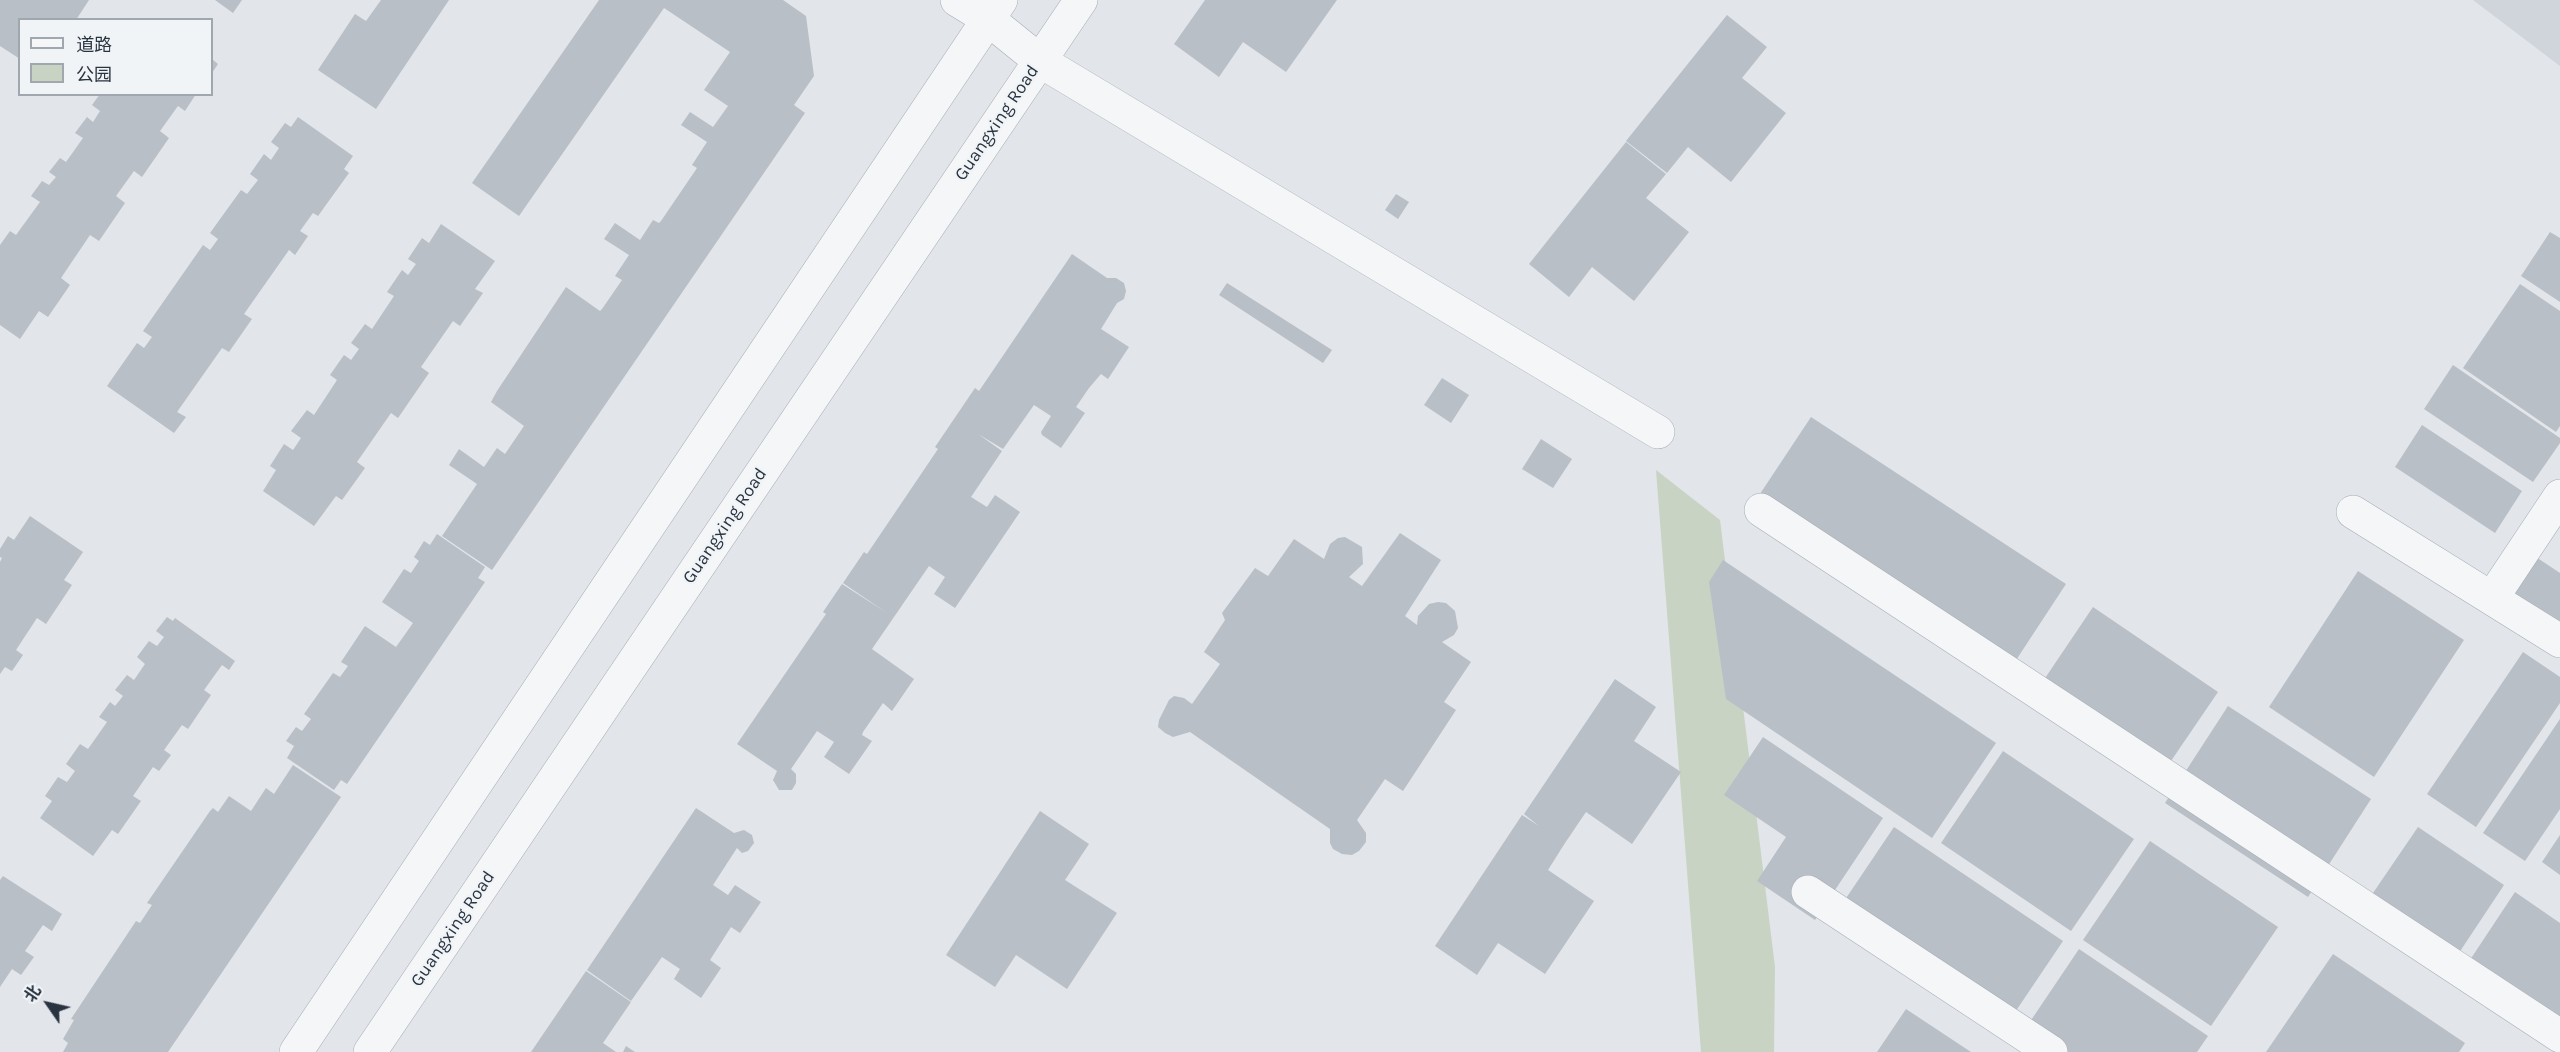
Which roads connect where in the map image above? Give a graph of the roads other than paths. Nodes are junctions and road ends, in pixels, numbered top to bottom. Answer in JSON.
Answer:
{"nodes":[{"id":1,"x":957,"y":0,"type":"edge"},
{"id":2,"x":1081,"y":0,"type":"edge"},
{"id":3,"x":994,"y":9,"type":"edge"},
{"id":4,"x":1040,"y":61,"type":"junction"},
{"id":5,"x":1658,"y":432,"type":"dead end"},
{"id":6,"x":2560,"y":496,"type":"edge"},
{"id":7,"x":1761,"y":510,"type":"dead end"},
{"id":8,"x":2353,"y":512,"type":"dead end"},
{"id":9,"x":2492,"y":598,"type":"junction"},
{"id":10,"x":2560,"y":641,"type":"edge"},
{"id":11,"x":1808,"y":892,"type":"dead end"},
{"id":12,"x":2560,"y":1036,"type":"edge"},
{"id":13,"x":296,"y":1052,"type":"edge"},
{"id":14,"x":370,"y":1052,"type":"edge"},
{"id":15,"x":2051,"y":1052,"type":"edge"}],
"edges":[{"from":1,"to":3,"type":"street"},
{"from":2,"to":4,"type":"street","name":"Guangxing Road"},
{"from":3,"to":4,"type":"street"},
{"from":3,"to":13,"type":"street"},
{"from":4,"to":5,"type":"street"},
{"from":4,"to":14,"type":"street","name":"Guangxing Road"},
{"from":6,"to":9,"type":"street"},
{"from":7,"to":12,"type":"street"},
{"from":8,"to":9,"type":"street"},
{"from":9,"to":10,"type":"street"},
{"from":11,"to":15,"type":"street"}]}
